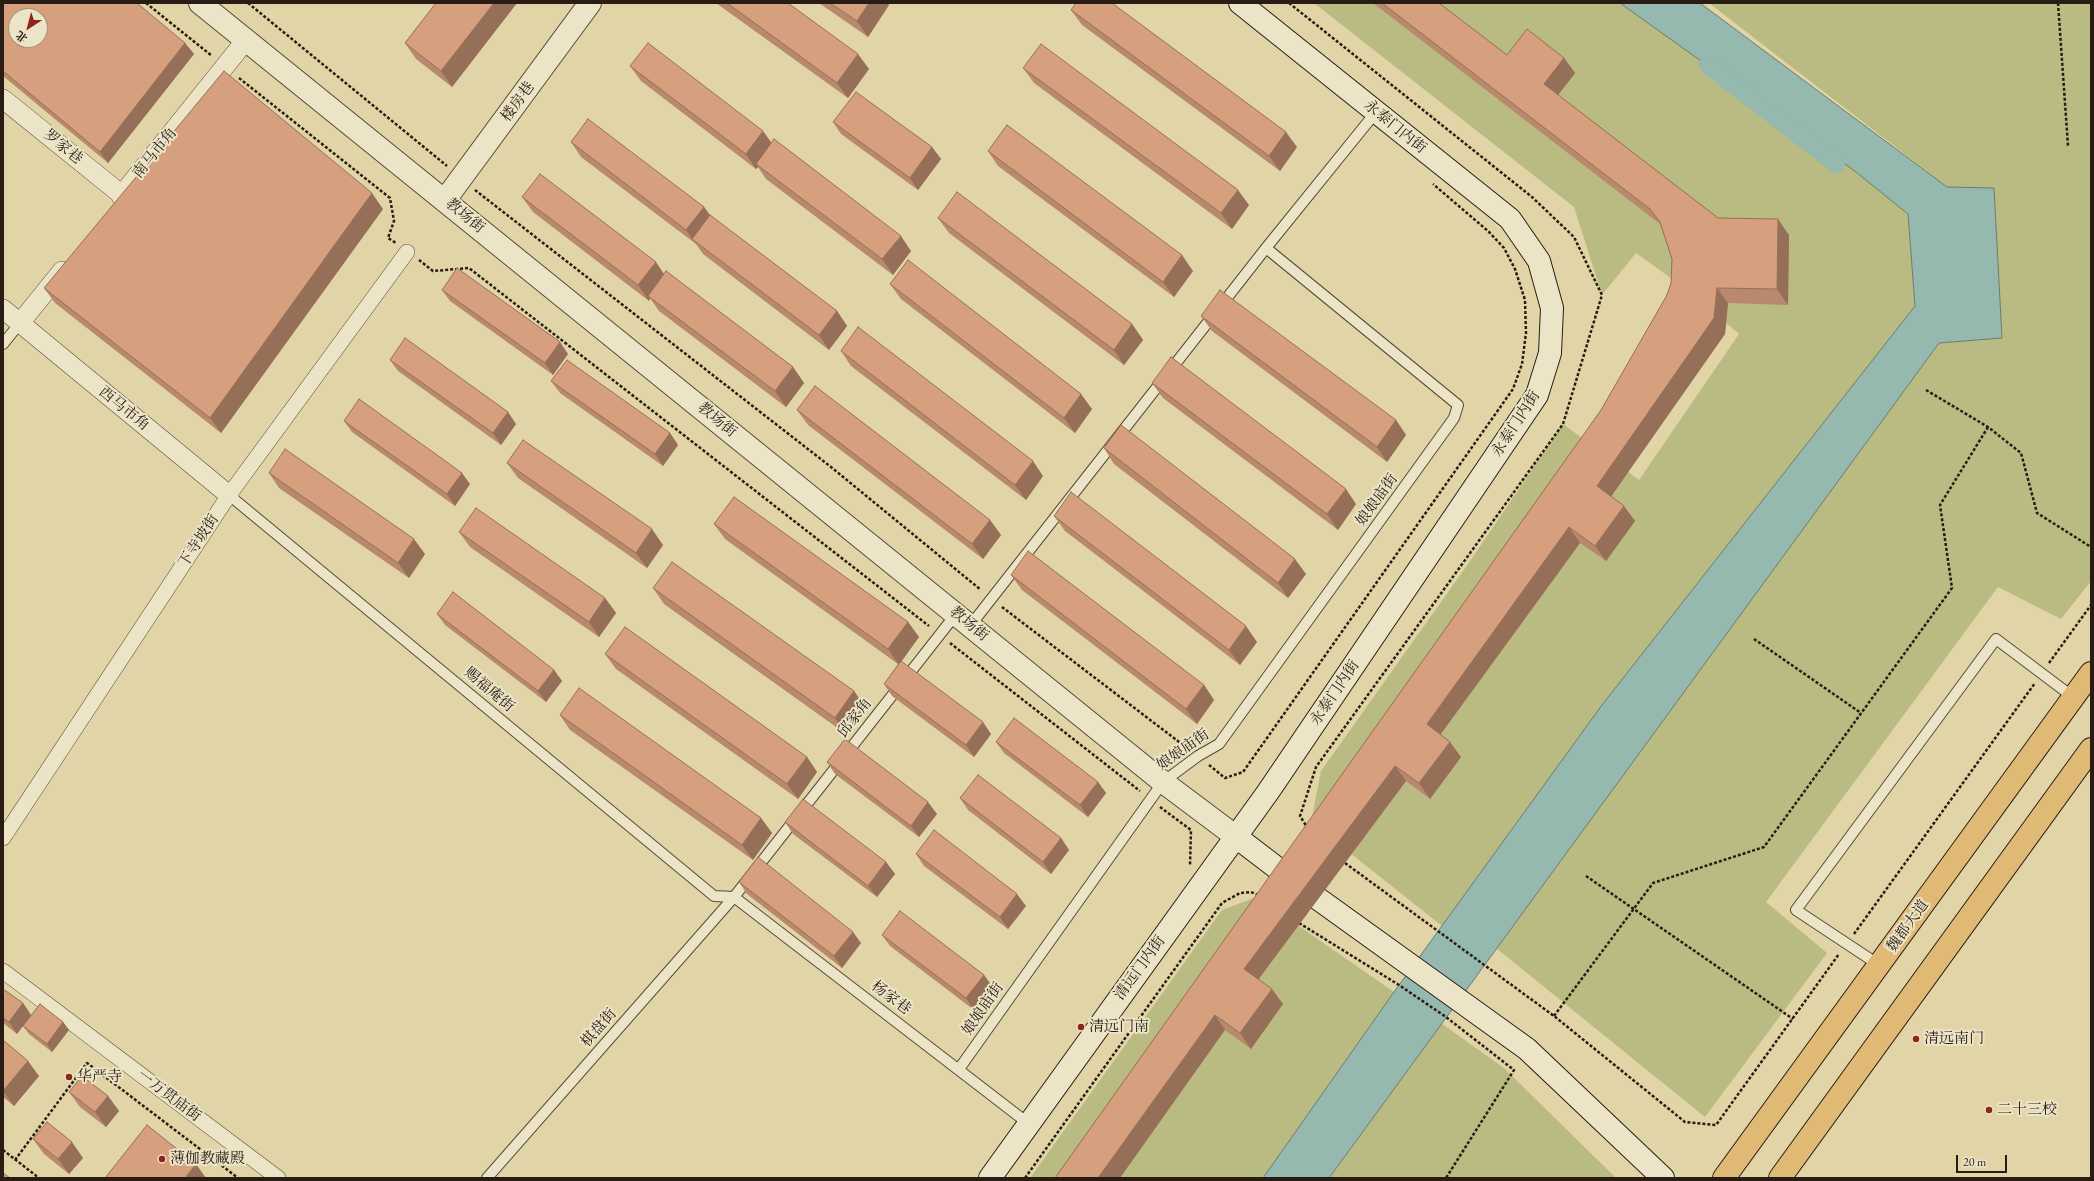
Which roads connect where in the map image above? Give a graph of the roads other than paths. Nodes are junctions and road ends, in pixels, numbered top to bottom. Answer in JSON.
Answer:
{"nodes":[{"id":1,"x":200,"y":3,"type":"edge"},
{"id":2,"x":590,"y":3,"type":"edge"},
{"id":3,"x":1240,"y":3,"type":"edge"},
{"id":4,"x":246,"y":40,"type":"junction"},
{"id":5,"x":3,"y":99,"type":"edge"},
{"id":6,"x":1376,"y":112,"type":"junction"},
{"id":7,"x":445,"y":200,"type":"junction"},
{"id":8,"x":117,"y":201,"type":"joint"},
{"id":9,"x":1266,"y":248,"type":"junction"},
{"id":10,"x":407,"y":252,"type":"road end"},
{"id":11,"x":73,"y":256,"type":"edge"},
{"id":12,"x":3,"y":309,"type":"edge"},
{"id":13,"x":20,"y":323,"type":"junction"},
{"id":14,"x":3,"y":344,"type":"edge"},
{"id":15,"x":229,"y":495,"type":"junction"},
{"id":16,"x":963,"y":620,"type":"junction"},
{"id":17,"x":2091,"y":673,"type":"edge"},
{"id":18,"x":2073,"y":697,"type":"junction"},
{"id":19,"x":2091,"y":749,"type":"edge"},
{"id":20,"x":1163,"y":782,"type":"junction"},
{"id":21,"x":1235,"y":836,"type":"junction"},
{"id":22,"x":3,"y":838,"type":"edge"},
{"id":23,"x":1290,"y":878,"type":"edge"},
{"id":24,"x":734,"y":897,"type":"junction"},
{"id":25,"x":1317,"y":898,"type":"dead end"},
{"id":26,"x":1879,"y":965,"type":"junction"},
{"id":27,"x":3,"y":971,"type":"edge"},
{"id":28,"x":959,"y":1069,"type":"junction"},
{"id":29,"x":1029,"y":1124,"type":"junction"},
{"id":30,"x":278,"y":1178,"type":"edge"},
{"id":31,"x":487,"y":1178,"type":"edge"},
{"id":32,"x":990,"y":1178,"type":"edge"},
{"id":33,"x":1663,"y":1178,"type":"edge"},
{"id":34,"x":1724,"y":1178,"type":"edge"},
{"id":35,"x":1780,"y":1178,"type":"edge"}],
"edges":[{"from":1,"to":4,"type":"main road","name":"教场街"},
{"from":2,"to":7,"type":"main road","name":"楼房巷"},
{"from":3,"to":6,"type":"main road","name":"永泰门内街"},
{"from":4,"to":7,"type":"main road","name":"教场街"},
{"from":4,"to":8,"type":"street","name":"南马市角"},
{"from":5,"to":8,"type":"street","name":"罗家巷"},
{"from":6,"to":9,"type":"lane","name":"邱家角"},
{"from":6,"to":21,"type":"main road","name":"永泰门内街"},
{"from":7,"to":16,"type":"main road","name":"教场街"},
{"from":9,"to":16,"type":"lane","name":"邱家角"},
{"from":9,"to":20,"type":"lane","name":"娘娘庙街"},
{"from":10,"to":15,"type":"street","name":"下寺坡街"},
{"from":11,"to":13,"type":"street"},
{"from":12,"to":13,"type":"street","name":"西马市角"},
{"from":13,"to":14,"type":"lane"},
{"from":13,"to":15,"type":"street","name":"西马市角"},
{"from":15,"to":22,"type":"street","name":"下寺坡街"},
{"from":15,"to":24,"type":"lane","name":"赐福庵街"},
{"from":16,"to":20,"type":"main road","name":"教场街"},
{"from":16,"to":24,"type":"lane","name":"邱家角"},
{"from":17,"to":18,"type":"main road","name":"魏都大道"},
{"from":18,"to":26,"type":"main road","name":"魏都大道"},
{"from":18,"to":26,"type":"lane"},
{"from":19,"to":35,"type":"main road"},
{"from":20,"to":21,"type":"main road","name":"教场街"},
{"from":20,"to":28,"type":"lane","name":"娘娘庙街"},
{"from":21,"to":23,"type":"main road","name":"教场街"},
{"from":21,"to":29,"type":"main road","name":"清远门内街"},
{"from":24,"to":28,"type":"lane","name":"杨家巷"},
{"from":24,"to":31,"type":"lane","name":"棋盘街"},
{"from":25,"to":33,"type":"main road"},
{"from":26,"to":34,"type":"main road","name":"魏都大道"},
{"from":27,"to":30,"type":"street","name":"一万贯庙街"},
{"from":28,"to":29,"type":"lane","name":"杨家巷"},
{"from":29,"to":32,"type":"main road","name":"清远门内街"}]}
